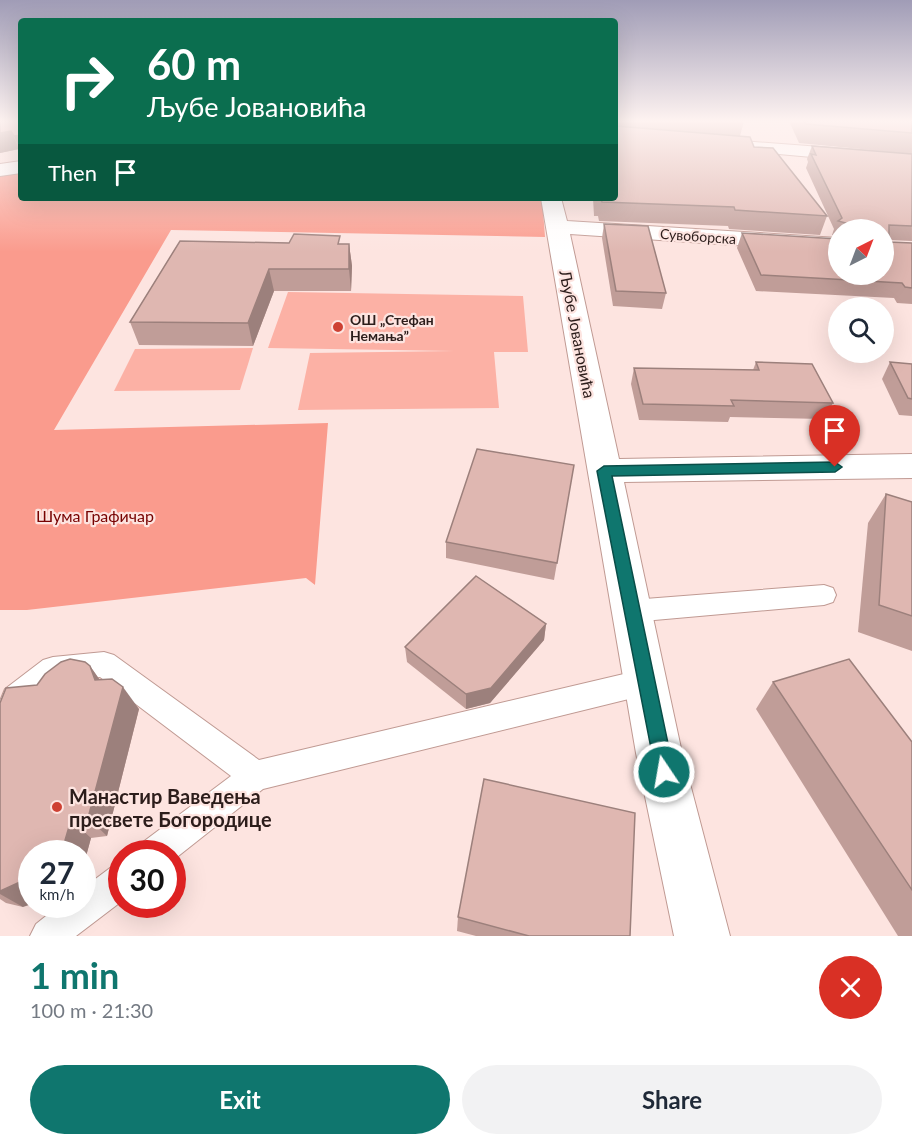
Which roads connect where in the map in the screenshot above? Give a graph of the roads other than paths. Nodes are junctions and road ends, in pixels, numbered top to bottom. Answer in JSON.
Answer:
{"nodes":[{"id":1,"x":18,"y":167,"type":"edge"},
{"id":2,"x":0,"y":170,"type":"edge"},
{"id":3,"x":552,"y":201,"type":"edge"},
{"id":4,"x":557,"y":227,"type":"junction"},
{"id":5,"x":828,"y":244,"type":"edge"},
{"id":6,"x":912,"y":466,"type":"edge"},
{"id":7,"x":604,"y":471,"type":"junction"},
{"id":8,"x":824,"y":596,"type":"dead end"},
{"id":9,"x":632,"y":611,"type":"junction"},
{"id":10,"x":645,"y":682,"type":"junction"},
{"id":11,"x":0,"y":739,"type":"edge"},
{"id":12,"x":256,"y":776,"type":"junction"},
{"id":13,"x":173,"y":840,"type":"edge"},
{"id":14,"x":108,"y":891,"type":"edge"},
{"id":15,"x":48,"y":936,"type":"edge"},
{"id":16,"x":702,"y":936,"type":"edge"}],
"edges":[{"from":1,"to":2,"type":"street"},
{"from":3,"to":4,"type":"street","name":"Љубе Јовановића"},
{"from":4,"to":5,"type":"street","name":"Сувоборска"},
{"from":4,"to":7,"type":"street","name":"Љубе Јовановића"},
{"from":6,"to":7,"type":"street"},
{"from":7,"to":9,"type":"street","name":"Љубе Јовановића"},
{"from":8,"to":9,"type":"lane"},
{"from":9,"to":10,"type":"street","name":"Љубе Јовановића"},
{"from":10,"to":12,"type":"lane"},
{"from":10,"to":16,"type":"street","name":"Љубе Јовановића"},
{"from":11,"to":12,"type":"lane"},
{"from":12,"to":13,"type":"lane"},
{"from":14,"to":15,"type":"lane"}]}
